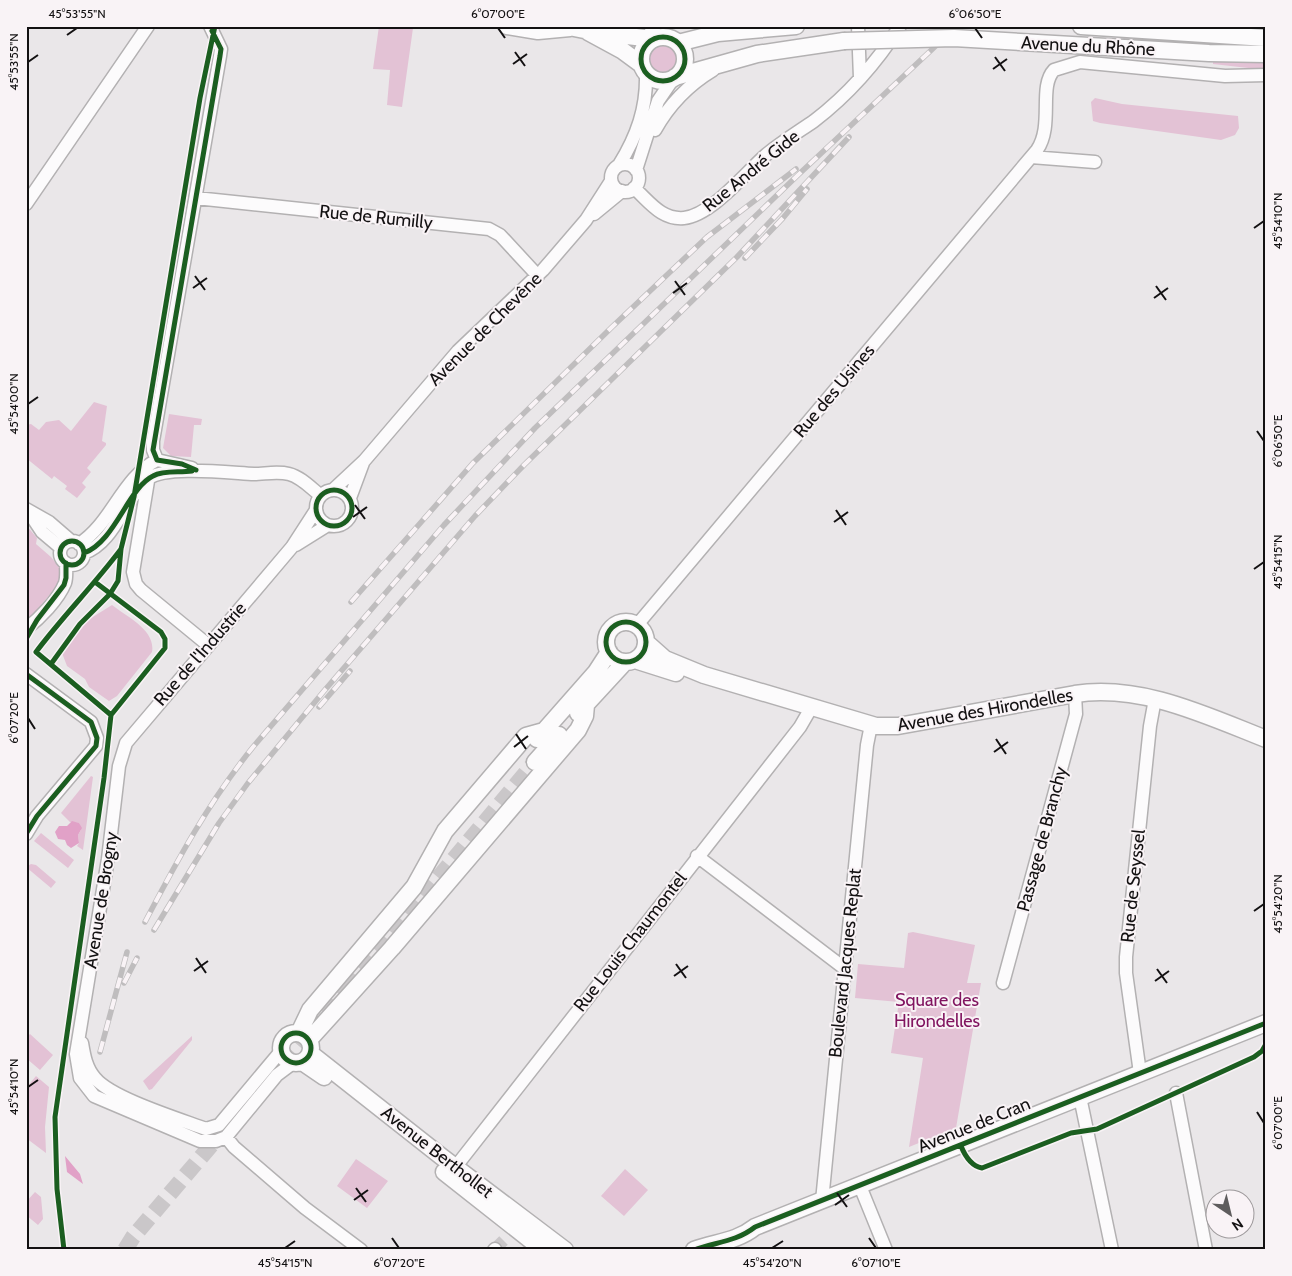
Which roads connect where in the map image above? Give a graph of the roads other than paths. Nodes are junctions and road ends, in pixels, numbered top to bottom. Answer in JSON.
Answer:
{"nodes":[{"id":1,"x":507,"y":26,"type":"edge"},
{"id":2,"x":796,"y":26,"type":"edge"},
{"id":3,"x":858,"y":26,"type":"edge"},
{"id":4,"x":900,"y":26,"type":"edge"},
{"id":5,"x":1081,"y":26,"type":"edge"},
{"id":6,"x":148,"y":27,"type":"edge"},
{"id":7,"x":212,"y":28,"type":"edge"},
{"id":8,"x":573,"y":28,"type":"edge"},
{"id":9,"x":654,"y":34,"type":"edge"},
{"id":10,"x":1266,"y":38,"type":"edge"},
{"id":11,"x":678,"y":43,"type":"junction"},
{"id":12,"x":1266,"y":54,"type":"edge"},
{"id":13,"x":721,"y":65,"type":"junction"},
{"id":14,"x":644,"y":69,"type":"junction"},
{"id":15,"x":1266,"y":75,"type":"edge"},
{"id":16,"x":674,"y":78,"type":"junction"},
{"id":17,"x":860,"y":78,"type":"junction"},
{"id":18,"x":655,"y":130,"type":"dead end"},
{"id":19,"x":1031,"y":157,"type":"junction"},
{"id":20,"x":1095,"y":162,"type":"dead end"},
{"id":21,"x":619,"y":165,"type":"junction"},
{"id":22,"x":636,"y":170,"type":"junction"},
{"id":23,"x":611,"y":181,"type":"junction"},
{"id":24,"x":628,"y":189,"type":"junction"},
{"id":25,"x":196,"y":198,"type":"junction"},
{"id":26,"x":26,"y":204,"type":"edge"},
{"id":27,"x":586,"y":220,"type":"junction"},
{"id":28,"x":538,"y":276,"type":"junction"},
{"id":29,"x":157,"y":460,"type":"junction"},
{"id":30,"x":364,"y":461,"type":"junction"},
{"id":31,"x":196,"y":470,"type":"junction"},
{"id":32,"x":148,"y":479,"type":"junction"},
{"id":33,"x":334,"y":489,"type":"junction"},
{"id":34,"x":320,"y":495,"type":"junction"},
{"id":35,"x":350,"y":498,"type":"junction"},
{"id":36,"x":26,"y":509,"type":"edge"},
{"id":37,"x":316,"y":510,"type":"junction"},
{"id":38,"x":328,"y":525,"type":"junction"},
{"id":39,"x":74,"y":547,"type":"junction"},
{"id":40,"x":292,"y":547,"type":"junction"},
{"id":41,"x":66,"y":563,"type":"junction"},
{"id":42,"x":637,"y":625,"type":"junction"},
{"id":43,"x":26,"y":629,"type":"edge"},
{"id":44,"x":646,"y":643,"type":"junction"},
{"id":45,"x":208,"y":646,"type":"junction"},
{"id":46,"x":610,"y":652,"type":"junction"},
{"id":47,"x":630,"y":661,"type":"junction"},
{"id":48,"x":26,"y":674,"type":"edge"},
{"id":49,"x":704,"y":676,"type":"junction"},
{"id":50,"x":1075,"y":694,"type":"junction"},
{"id":51,"x":1155,"y":699,"type":"junction"},
{"id":52,"x":586,"y":705,"type":"junction"},
{"id":53,"x":811,"y":708,"type":"junction"},
{"id":54,"x":871,"y":725,"type":"junction"},
{"id":55,"x":544,"y":731,"type":"junction"},
{"id":56,"x":1266,"y":739,"type":"edge"},
{"id":57,"x":535,"y":762,"type":"tunnel mouth"},
{"id":58,"x":119,"y":766,"type":"joint"},
{"id":59,"x":28,"y":829,"type":"edge"},
{"id":60,"x":697,"y":856,"type":"junction"},
{"id":61,"x":406,"y":914,"type":"dead end"},
{"id":62,"x":844,"y":968,"type":"junction"},
{"id":63,"x":1003,"y":983,"type":"dead end"},
{"id":64,"x":1266,"y":1023,"type":"edge"},
{"id":65,"x":80,"y":1033,"type":"junction"},
{"id":66,"x":303,"y":1050,"type":"junction"},
{"id":67,"x":281,"y":1051,"type":"junction"},
{"id":68,"x":1140,"y":1073,"type":"junction"},
{"id":69,"x":1176,"y":1092,"type":"dead end"},
{"id":70,"x":1080,"y":1097,"type":"junction"},
{"id":71,"x":226,"y":1137,"type":"junction"},
{"id":72,"x":452,"y":1172,"type":"junction"},
{"id":73,"x":860,"y":1186,"type":"junction"},
{"id":74,"x":822,"y":1201,"type":"junction"},
{"id":75,"x":361,"y":1250,"type":"edge"},
{"id":76,"x":543,"y":1250,"type":"edge"},
{"id":77,"x":565,"y":1250,"type":"edge"},
{"id":78,"x":694,"y":1250,"type":"edge"},
{"id":79,"x":886,"y":1250,"type":"edge"},
{"id":80,"x":1112,"y":1250,"type":"edge"},
{"id":81,"x":1206,"y":1250,"type":"edge"}],
"edges":[{"from":1,"to":8,"type":"main road"},
{"from":2,"to":11,"type":"main road"},
{"from":3,"to":17,"type":"street"},
{"from":4,"to":17,"type":"street","name":"Rue André Gide"},
{"from":5,"to":10,"type":"main road","name":"Avenue du Rhône"},
{"from":6,"to":26,"type":"street"},
{"from":7,"to":25,"type":"street"},
{"from":8,"to":9,"type":"main road"},
{"from":8,"to":14,"type":"main road"},
{"from":9,"to":11,"type":"main road"},
{"from":9,"to":14,"type":"main road"},
{"from":11,"to":16,"type":"main road"},
{"from":12,"to":13,"type":"main road","name":"Avenue du Rhône","bridge":true},
{"from":13,"to":16,"type":"main road","name":"Avenue du Rhône"},
{"from":13,"to":18,"type":"street"},
{"from":14,"to":16,"type":"main road"},
{"from":14,"to":21,"type":"street"},
{"from":15,"to":19,"type":"street","name":"Rue des Usines"},
{"from":16,"to":22,"type":"street"},
{"from":17,"to":24,"type":"street","name":"Rue André Gide"},
{"from":19,"to":20,"type":"street"},
{"from":19,"to":42,"type":"street","name":"Rue des Usines"},
{"from":21,"to":22,"type":"street"},
{"from":21,"to":23,"type":"street"},
{"from":22,"to":24,"type":"street"},
{"from":23,"to":24,"type":"street"},
{"from":23,"to":27,"type":"street","name":"Avenue de Chevêne"},
{"from":24,"to":27,"type":"street","name":"Avenue de Chevêne"},
{"from":25,"to":28,"type":"street","name":"Rue de Rumilly"},
{"from":25,"to":29,"type":"street"},
{"from":27,"to":28,"type":"street","name":"Avenue de Chevêne"},
{"from":28,"to":30,"type":"street","name":"Avenue de Chevêne"},
{"from":29,"to":31,"type":"street"},
{"from":29,"to":39,"type":"street"},
{"from":30,"to":33,"type":"street","name":"Avenue de Chevêne"},
{"from":30,"to":35,"type":"street","name":"Avenue de Chevêne"},
{"from":31,"to":32,"type":"street"},
{"from":31,"to":34,"type":"street"},
{"from":32,"to":39,"type":"street"},
{"from":32,"to":45,"type":"street"},
{"from":33,"to":34,"type":"street"},
{"from":33,"to":35,"type":"street"},
{"from":34,"to":37,"type":"street"},
{"from":35,"to":38,"type":"street"},
{"from":36,"to":39,"type":"street"},
{"from":37,"to":38,"type":"street"},
{"from":37,"to":40,"type":"street","name":"Rue de l'Industrie"},
{"from":38,"to":40,"type":"street","name":"Rue de l'Industrie"},
{"from":39,"to":41,"type":"street"},
{"from":39,"to":41,"type":"street"},
{"from":40,"to":45,"type":"street","name":"Rue de l'Industrie"},
{"from":41,"to":43,"type":"street"},
{"from":42,"to":44,"type":"main road"},
{"from":42,"to":46,"type":"main road"},
{"from":44,"to":47,"type":"main road"},
{"from":44,"to":49,"type":"main road","name":"Avenue des Hirondelles"},
{"from":45,"to":58,"type":"street","name":"Rue de l'Industrie"},
{"from":46,"to":47,"type":"main road"},
{"from":46,"to":55,"type":"main road"},
{"from":47,"to":49,"type":"main road","name":"Avenue des Hirondelles"},
{"from":47,"to":52,"type":"main road"},
{"from":48,"to":59,"type":"street"},
{"from":49,"to":53,"type":"main road","name":"Avenue des Hirondelles"},
{"from":50,"to":51,"type":"main road","name":"Avenue des Hirondelles"},
{"from":50,"to":54,"type":"main road","name":"Avenue des Hirondelles"},
{"from":50,"to":63,"type":"street","name":"Passage de Branchy"},
{"from":51,"to":56,"type":"main road","name":"Avenue des Hirondelles"},
{"from":51,"to":68,"type":"street","name":"Rue de Seyssel"},
{"from":52,"to":57,"type":"main road"},
{"from":52,"to":66,"type":"main road"},
{"from":53,"to":54,"type":"main road","name":"Avenue des Hirondelles"},
{"from":53,"to":60,"type":"street","name":"Rue Louis Chaumontel"},
{"from":54,"to":62,"type":"street","name":"Boulevard Jacques Replat"},
{"from":55,"to":61,"type":"main road"},
{"from":55,"to":66,"type":"main road"},
{"from":58,"to":65,"type":"street","name":"Avenue de Brogny"},
{"from":60,"to":62,"type":"street"},
{"from":60,"to":72,"type":"street","name":"Rue Louis Chaumontel"},
{"from":62,"to":74,"type":"street","name":"Boulevard Jacques Replat"},
{"from":64,"to":68,"type":"main road","name":"Avenue de Cran"},
{"from":65,"to":67,"type":"street"},
{"from":65,"to":71,"type":"street","name":"Avenue de Brogny"},
{"from":66,"to":67,"type":"main road","name":"Avenue Berthollet"},
{"from":66,"to":67,"type":"main road"},
{"from":66,"to":71,"type":"street"},
{"from":66,"to":72,"type":"main road","name":"Avenue Berthollet"},
{"from":68,"to":70,"type":"main road","name":"Avenue de Cran"},
{"from":69,"to":81,"type":"street"},
{"from":70,"to":73,"type":"main road","name":"Avenue de Cran"},
{"from":70,"to":80,"type":"street"},
{"from":71,"to":75,"type":"street"},
{"from":72,"to":76,"type":"main road","name":"Avenue Berthollet"},
{"from":72,"to":77,"type":"main road","name":"Avenue Berthollet"},
{"from":73,"to":74,"type":"main road","name":"Avenue de Cran"},
{"from":73,"to":79,"type":"street"},
{"from":74,"to":78,"type":"main road","name":"Avenue de Cran"}]}
